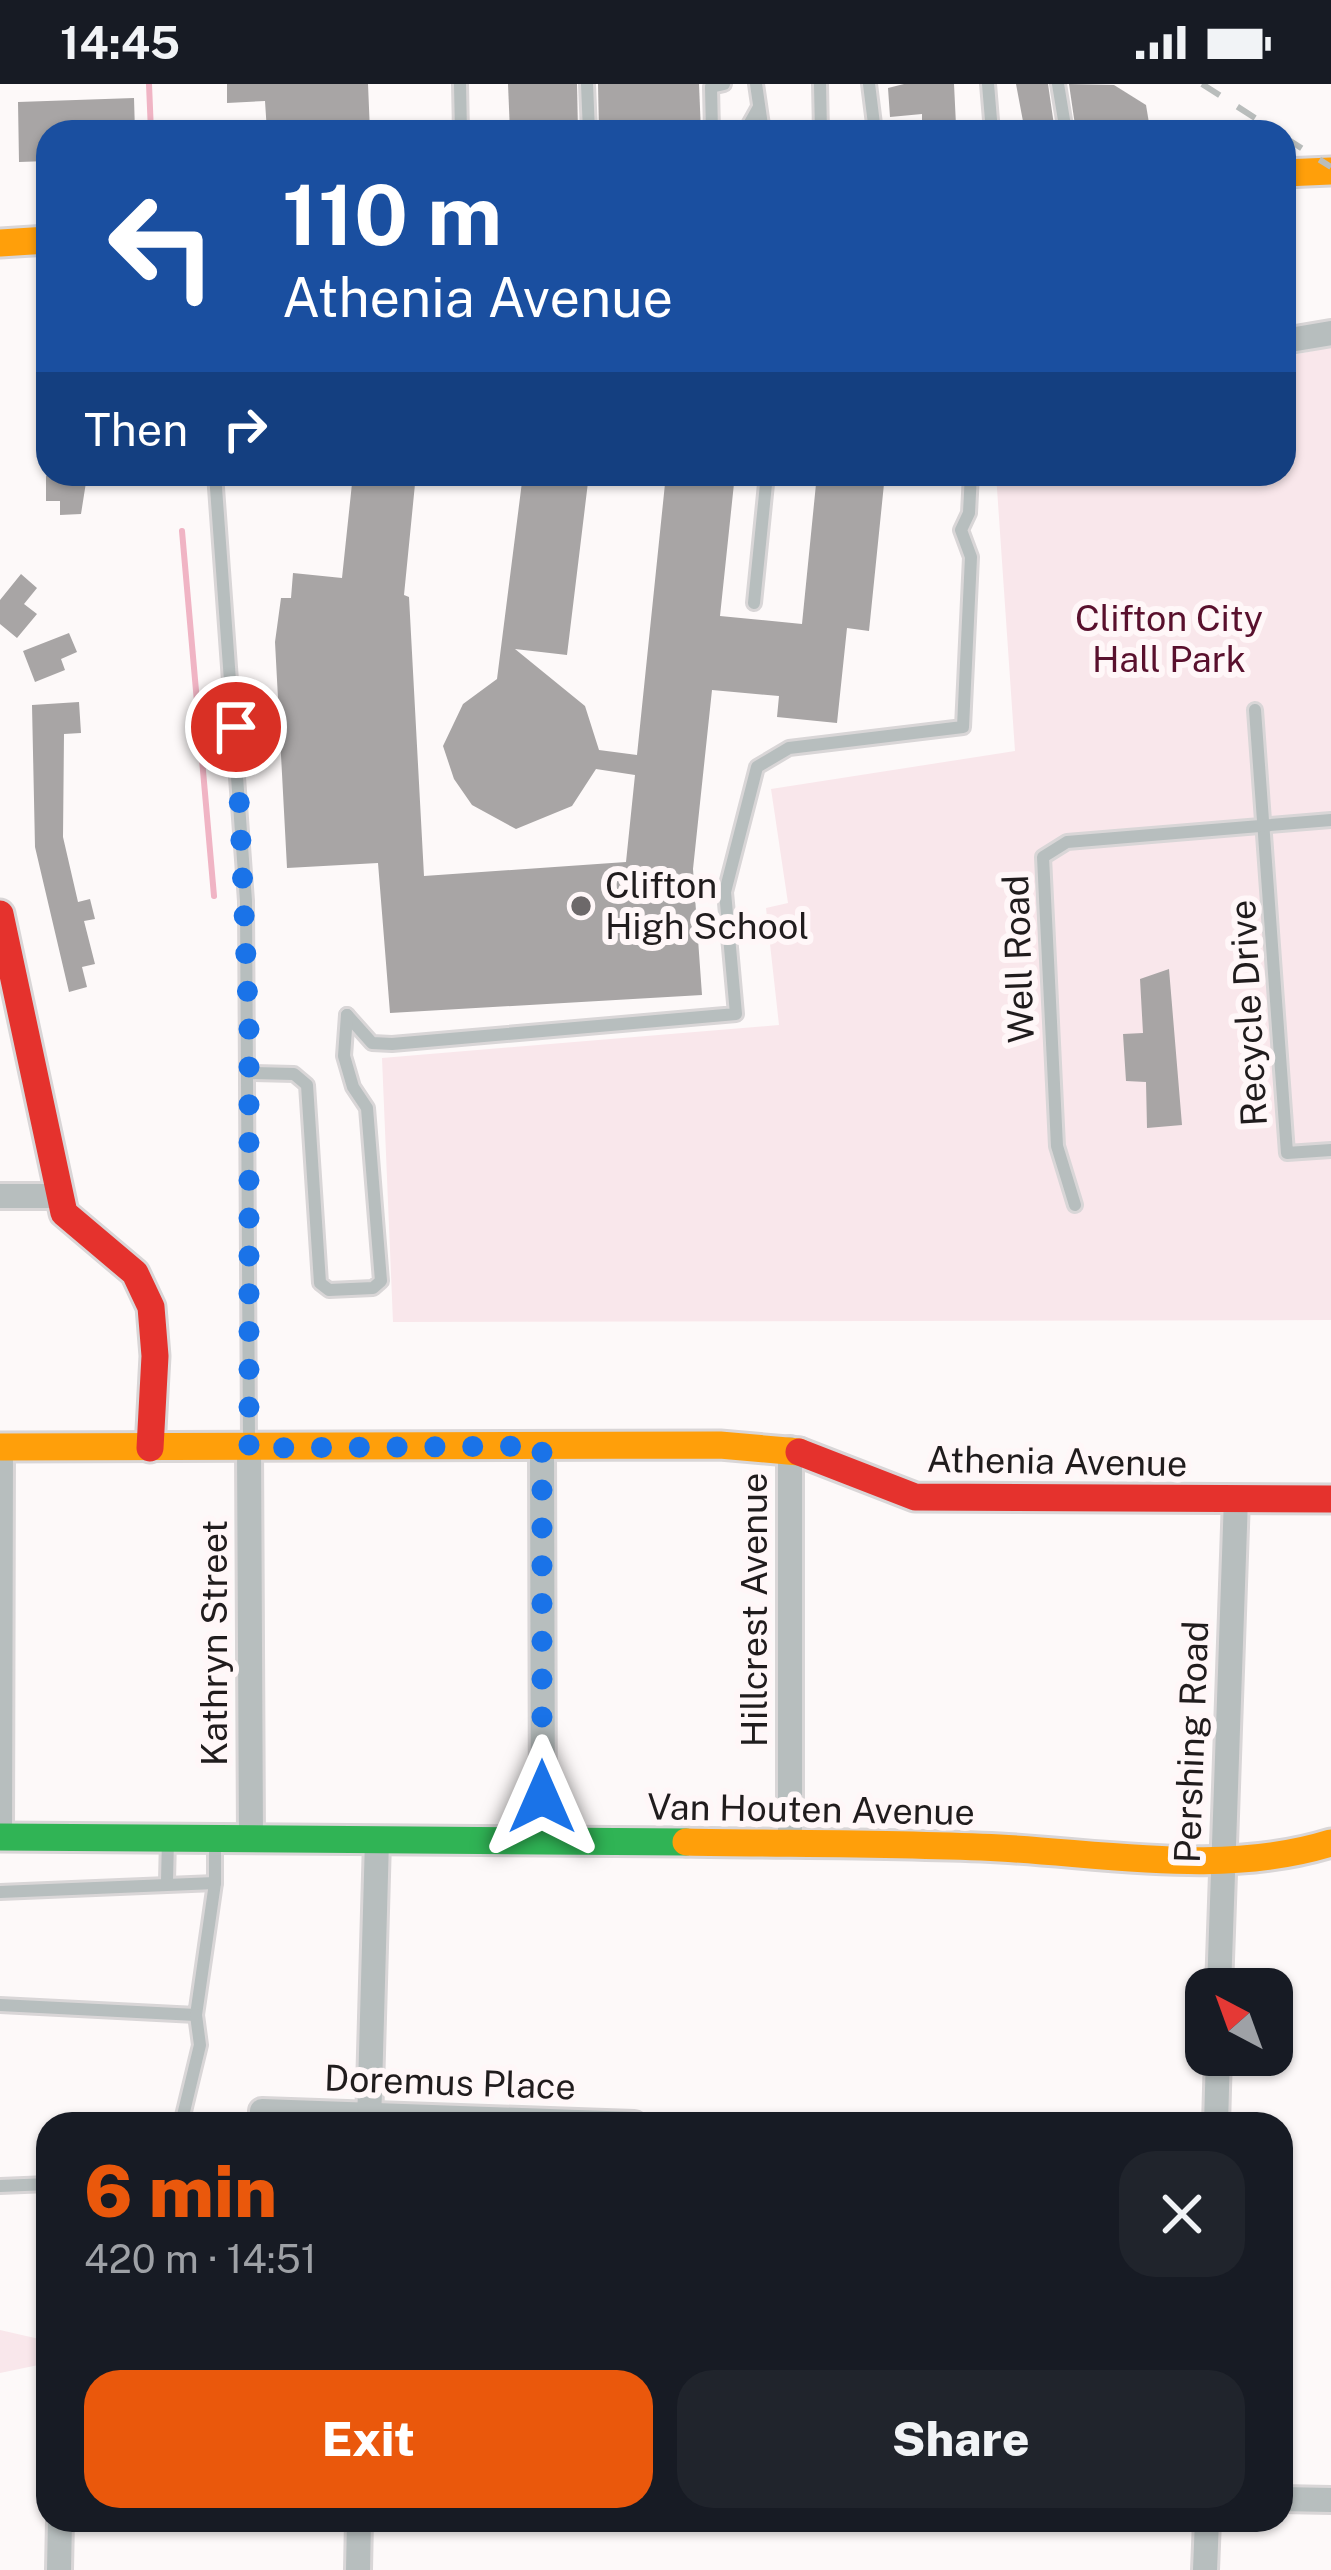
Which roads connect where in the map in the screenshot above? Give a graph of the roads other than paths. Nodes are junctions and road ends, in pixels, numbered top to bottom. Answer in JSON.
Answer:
{"nodes":[{"id":1,"x":460,"y":84,"type":"edge"},
{"id":2,"x":586,"y":84,"type":"edge"},
{"id":3,"x":724,"y":84,"type":"edge"},
{"id":4,"x":756,"y":84,"type":"edge"},
{"id":5,"x":820,"y":84,"type":"edge"},
{"id":6,"x":869,"y":84,"type":"edge"},
{"id":7,"x":988,"y":84,"type":"edge"},
{"id":8,"x":1058,"y":84,"type":"edge"},
{"id":9,"x":759,"y":106,"type":"junction"},
{"id":10,"x":461,"y":120,"type":"edge"},
{"id":11,"x":588,"y":120,"type":"edge"},
{"id":12,"x":712,"y":120,"type":"edge"},
{"id":13,"x":752,"y":120,"type":"edge"},
{"id":14,"x":761,"y":120,"type":"edge"},
{"id":15,"x":821,"y":120,"type":"edge"},
{"id":16,"x":874,"y":120,"type":"edge"},
{"id":17,"x":991,"y":120,"type":"edge"},
{"id":18,"x":1064,"y":120,"type":"edge"},
{"id":19,"x":1331,"y":171,"type":"edge"},
{"id":20,"x":1296,"y":172,"type":"edge"},
{"id":21,"x":36,"y":241,"type":"edge"},
{"id":22,"x":0,"y":243,"type":"edge"},
{"id":23,"x":1331,"y":332,"type":"edge"},
{"id":24,"x":1296,"y":339,"type":"edge"},
{"id":25,"x":216,"y":486,"type":"edge"},
{"id":26,"x":766,"y":486,"type":"edge"},
{"id":27,"x":970,"y":486,"type":"edge"},
{"id":28,"x":754,"y":603,"type":"dead end"},
{"id":29,"x":1255,"y":710,"type":"dead end"},
{"id":30,"x":1331,"y":820,"type":"edge"},
{"id":31,"x":1268,"y":825,"type":"junction"},
{"id":32,"x":0,"y":914,"type":"edge"},
{"id":33,"x":3,"y":947,"type":"edge"},
{"id":34,"x":249,"y":1073,"type":"junction"},
{"id":35,"x":1331,"y":1150,"type":"edge"},
{"id":36,"x":0,"y":1196,"type":"edge"},
{"id":37,"x":58,"y":1196,"type":"junction"},
{"id":38,"x":1075,"y":1205,"type":"dead end"},
{"id":39,"x":542,"y":1446,"type":"junction"},
{"id":40,"x":1,"y":1448,"type":"edge"},
{"id":41,"x":149,"y":1448,"type":"junction"},
{"id":42,"x":249,"y":1448,"type":"junction"},
{"id":43,"x":790,"y":1449,"type":"junction"},
{"id":44,"x":1236,"y":1498,"type":"junction"},
{"id":45,"x":1331,"y":1499,"type":"edge"},
{"id":46,"x":0,"y":1837,"type":"edge"},
{"id":47,"x":168,"y":1838,"type":"junction"},
{"id":48,"x":214,"y":1838,"type":"junction"},
{"id":49,"x":251,"y":1838,"type":"junction"},
{"id":50,"x":376,"y":1840,"type":"junction"},
{"id":51,"x":542,"y":1841,"type":"junction"},
{"id":52,"x":1331,"y":1843,"type":"edge"},
{"id":53,"x":790,"y":1844,"type":"junction"},
{"id":54,"x":1222,"y":1858,"type":"junction"},
{"id":55,"x":166,"y":1882,"type":"junction"},
{"id":56,"x":215,"y":1882,"type":"junction"},
{"id":57,"x":0,"y":1892,"type":"edge"},
{"id":58,"x":1220,"y":1968,"type":"edge"},
{"id":59,"x":0,"y":2005,"type":"edge"},
{"id":60,"x":196,"y":2015,"type":"junction"},
{"id":61,"x":1217,"y":2076,"type":"edge"},
{"id":62,"x":262,"y":2111,"type":"dead end"},
{"id":63,"x":184,"y":2112,"type":"edge"},
{"id":64,"x":273,"y":2112,"type":"edge"},
{"id":65,"x":369,"y":2112,"type":"edge"},
{"id":66,"x":1216,"y":2112,"type":"edge"},
{"id":67,"x":36,"y":2184,"type":"edge"},
{"id":68,"x":0,"y":2186,"type":"edge"},
{"id":69,"x":1293,"y":2499,"type":"edge"},
{"id":70,"x":1331,"y":2500,"type":"edge"},
{"id":71,"x":60,"y":2532,"type":"edge"},
{"id":72,"x":359,"y":2532,"type":"edge"},
{"id":73,"x":1207,"y":2532,"type":"edge"},
{"id":74,"x":59,"y":2562,"type":"edge"},
{"id":75,"x":358,"y":2570,"type":"edge"},
{"id":76,"x":1205,"y":2570,"type":"edge"}],
"edges":[{"from":1,"to":10,"type":"lane"},
{"from":2,"to":11,"type":"lane"},
{"from":3,"to":12,"type":"lane"},
{"from":4,"to":9,"type":"lane"},
{"from":5,"to":15,"type":"lane"},
{"from":6,"to":16,"type":"lane"},
{"from":7,"to":17,"type":"lane"},
{"from":8,"to":18,"type":"lane"},
{"from":9,"to":13,"type":"lane"},
{"from":9,"to":14,"type":"lane"},
{"from":19,"to":20,"type":"street"},
{"from":21,"to":22,"type":"street"},
{"from":23,"to":24,"type":"street"},
{"from":25,"to":34,"type":"lane"},
{"from":26,"to":28,"type":"lane"},
{"from":27,"to":34,"type":"lane"},
{"from":29,"to":31,"type":"lane"},
{"from":30,"to":31,"type":"lane","name":"Well Road"},
{"from":31,"to":35,"type":"lane","name":"Recycle Drive"},
{"from":31,"to":38,"type":"lane","name":"Well Road"},
{"from":32,"to":33,"type":"street"},
{"from":33,"to":37,"type":"street"},
{"from":34,"to":42,"type":"lane"},
{"from":36,"to":37,"type":"street"},
{"from":37,"to":41,"type":"street"},
{"from":39,"to":42,"type":"street","name":"Athenia Avenue"},
{"from":39,"to":43,"type":"street","name":"Athenia Avenue"},
{"from":39,"to":51,"type":"street"},
{"from":40,"to":41,"type":"street","name":"Athenia Avenue"},
{"from":40,"to":46,"type":"street"},
{"from":41,"to":42,"type":"street","name":"Athenia Avenue"},
{"from":42,"to":49,"type":"street","name":"Kathryn Street"},
{"from":43,"to":44,"type":"street","name":"Athenia Avenue"},
{"from":43,"to":53,"type":"street","name":"Hillcrest Avenue"},
{"from":44,"to":45,"type":"street","name":"Athenia Avenue"},
{"from":44,"to":54,"type":"street","name":"Pershing Road"},
{"from":46,"to":47,"type":"street","name":"Van Houten Avenue"},
{"from":47,"to":48,"type":"street","name":"Van Houten Avenue"},
{"from":47,"to":55,"type":"lane"},
{"from":48,"to":49,"type":"street","name":"Van Houten Avenue"},
{"from":48,"to":56,"type":"lane"},
{"from":49,"to":50,"type":"street","name":"Van Houten Avenue"},
{"from":50,"to":51,"type":"street","name":"Van Houten Avenue"},
{"from":50,"to":65,"type":"street"},
{"from":51,"to":53,"type":"street","name":"Van Houten Avenue"},
{"from":52,"to":54,"type":"street","name":"Van Houten Avenue"},
{"from":53,"to":54,"type":"street","name":"Van Houten Avenue"},
{"from":54,"to":58,"type":"street","name":"Pershing Road"},
{"from":55,"to":56,"type":"lane"},
{"from":55,"to":57,"type":"lane"},
{"from":56,"to":60,"type":"lane"},
{"from":59,"to":60,"type":"lane"},
{"from":60,"to":63,"type":"lane"},
{"from":61,"to":66,"type":"street"},
{"from":62,"to":64,"type":"street","name":"Doremus Place"},
{"from":67,"to":68,"type":"lane"},
{"from":69,"to":70,"type":"street"},
{"from":71,"to":74,"type":"street"},
{"from":72,"to":75,"type":"street"},
{"from":73,"to":76,"type":"street"}]}
